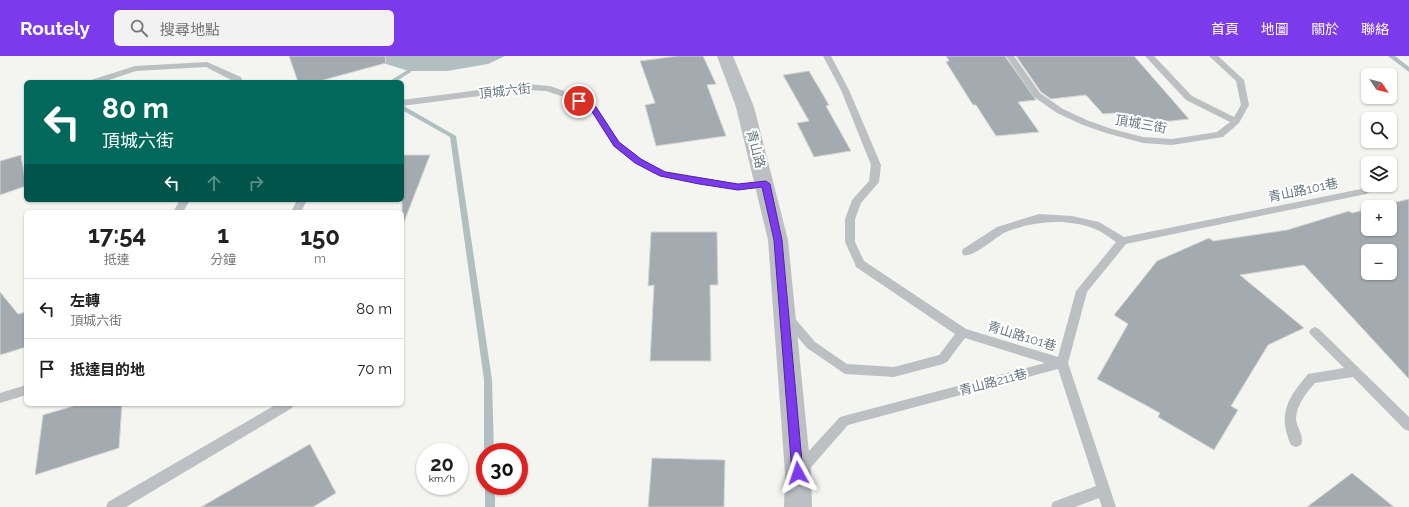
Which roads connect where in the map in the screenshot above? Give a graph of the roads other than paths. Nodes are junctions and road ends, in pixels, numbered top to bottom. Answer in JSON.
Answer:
{"nodes":[{"id":1,"x":725,"y":56,"type":"edge"},
{"id":2,"x":827,"y":56,"type":"edge"},
{"id":3,"x":1010,"y":56,"type":"edge"},
{"id":4,"x":1149,"y":56,"type":"edge"},
{"id":5,"x":1213,"y":56,"type":"edge"},
{"id":6,"x":100,"y":80,"type":"edge"},
{"id":7,"x":238,"y":80,"type":"edge"},
{"id":8,"x":404,"y":103,"type":"edge"},
{"id":9,"x":1236,"y":121,"type":"junction"},
{"id":10,"x":766,"y":184,"type":"junction"},
{"id":11,"x":1361,"y":192,"type":"edge"},
{"id":12,"x":1123,"y":241,"type":"junction"},
{"id":13,"x":967,"y":252,"type":"dead end"},
{"id":14,"x":785,"y":314,"type":"junction"},
{"id":15,"x":1315,"y":332,"type":"dead end"},
{"id":16,"x":962,"y":333,"type":"junction"},
{"id":17,"x":1062,"y":363,"type":"junction"},
{"id":18,"x":1354,"y":372,"type":"junction"},
{"id":19,"x":24,"y":391,"type":"edge"},
{"id":20,"x":0,"y":398,"type":"edge"},
{"id":21,"x":285,"y":406,"type":"edge"},
{"id":22,"x":1409,"y":425,"type":"edge"},
{"id":23,"x":1296,"y":441,"type":"dead end"},
{"id":24,"x":798,"y":473,"type":"junction"},
{"id":25,"x":1103,"y":490,"type":"junction"},
{"id":26,"x":113,"y":507,"type":"edge"},
{"id":27,"x":798,"y":507,"type":"edge"},
{"id":28,"x":1058,"y":507,"type":"edge"},
{"id":29,"x":1110,"y":507,"type":"edge"}],
"edges":[{"from":1,"to":10,"type":"street","name":"青山路"},
{"from":2,"to":16,"type":"lane","name":"青山路101巷"},
{"from":3,"to":9,"type":"lane","name":"頂城三街"},
{"from":4,"to":9,"type":"lane"},
{"from":5,"to":9,"type":"lane","name":"頂城三街"},
{"from":6,"to":7,"type":"lane"},
{"from":8,"to":10,"type":"lane","name":"頂城六街"},
{"from":10,"to":14,"type":"street","name":"青山路"},
{"from":11,"to":12,"type":"lane","name":"青山路101巷"},
{"from":12,"to":13,"type":"lane"},
{"from":12,"to":17,"type":"lane","name":"青山路101巷"},
{"from":14,"to":16,"type":"lane"},
{"from":14,"to":24,"type":"street","name":"青山路"},
{"from":15,"to":18,"type":"lane"},
{"from":16,"to":17,"type":"lane","name":"青山路101巷"},
{"from":17,"to":24,"type":"lane","name":"青山路211巷"},
{"from":17,"to":25,"type":"lane"},
{"from":18,"to":22,"type":"lane"},
{"from":18,"to":23,"type":"lane"},
{"from":19,"to":20,"type":"lane"},
{"from":21,"to":26,"type":"lane"},
{"from":24,"to":27,"type":"street","name":"青山路"},
{"from":25,"to":28,"type":"lane"},
{"from":25,"to":29,"type":"lane"}]}
